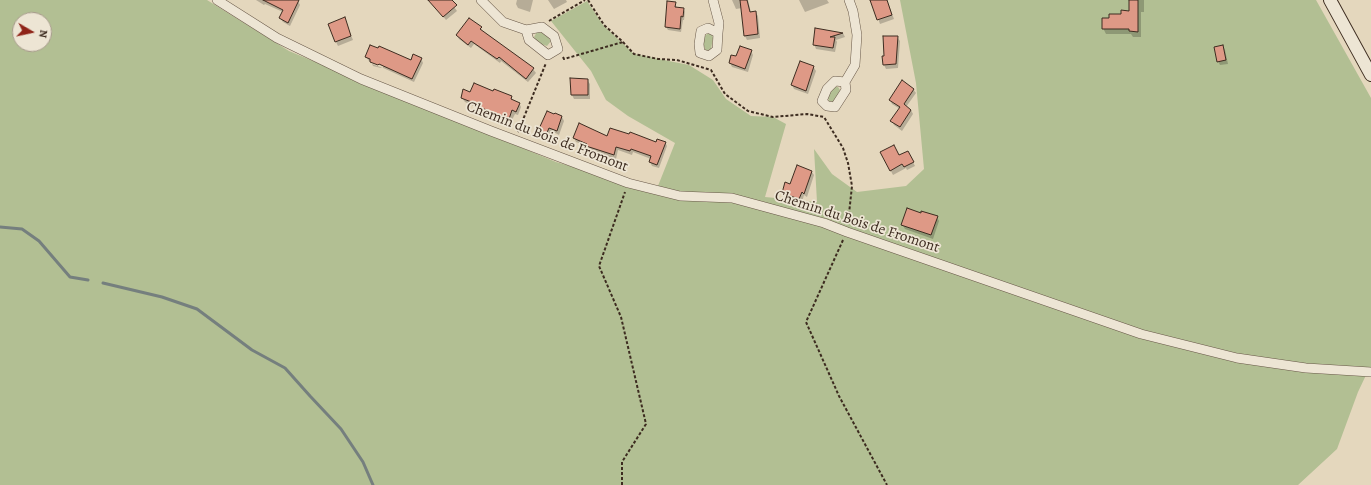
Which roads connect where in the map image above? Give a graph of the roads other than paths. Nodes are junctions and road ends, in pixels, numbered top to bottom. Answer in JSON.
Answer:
{"nodes":[{"id":1,"x":217,"y":0,"type":"edge"},
{"id":2,"x":481,"y":0,"type":"edge"},
{"id":3,"x":713,"y":0,"type":"edge"},
{"id":4,"x":849,"y":0,"type":"edge"},
{"id":5,"x":1330,"y":0,"type":"edge"},
{"id":6,"x":526,"y":30,"type":"junction"},
{"id":7,"x":718,"y":33,"type":"dead end"},
{"id":8,"x":1371,"y":75,"type":"edge"},
{"id":9,"x":845,"y":82,"type":"dead end"},
{"id":10,"x":1371,"y":372,"type":"edge"}],
"edges":[{"from":1,"to":10,"type":"street","name":"Chemin du Bois de Fromont"},
{"from":2,"to":6,"type":"street"},
{"from":3,"to":7,"type":"street"},
{"from":4,"to":9,"type":"street"},
{"from":5,"to":8,"type":"street"},
{"from":6,"to":6,"type":"street"}]}
